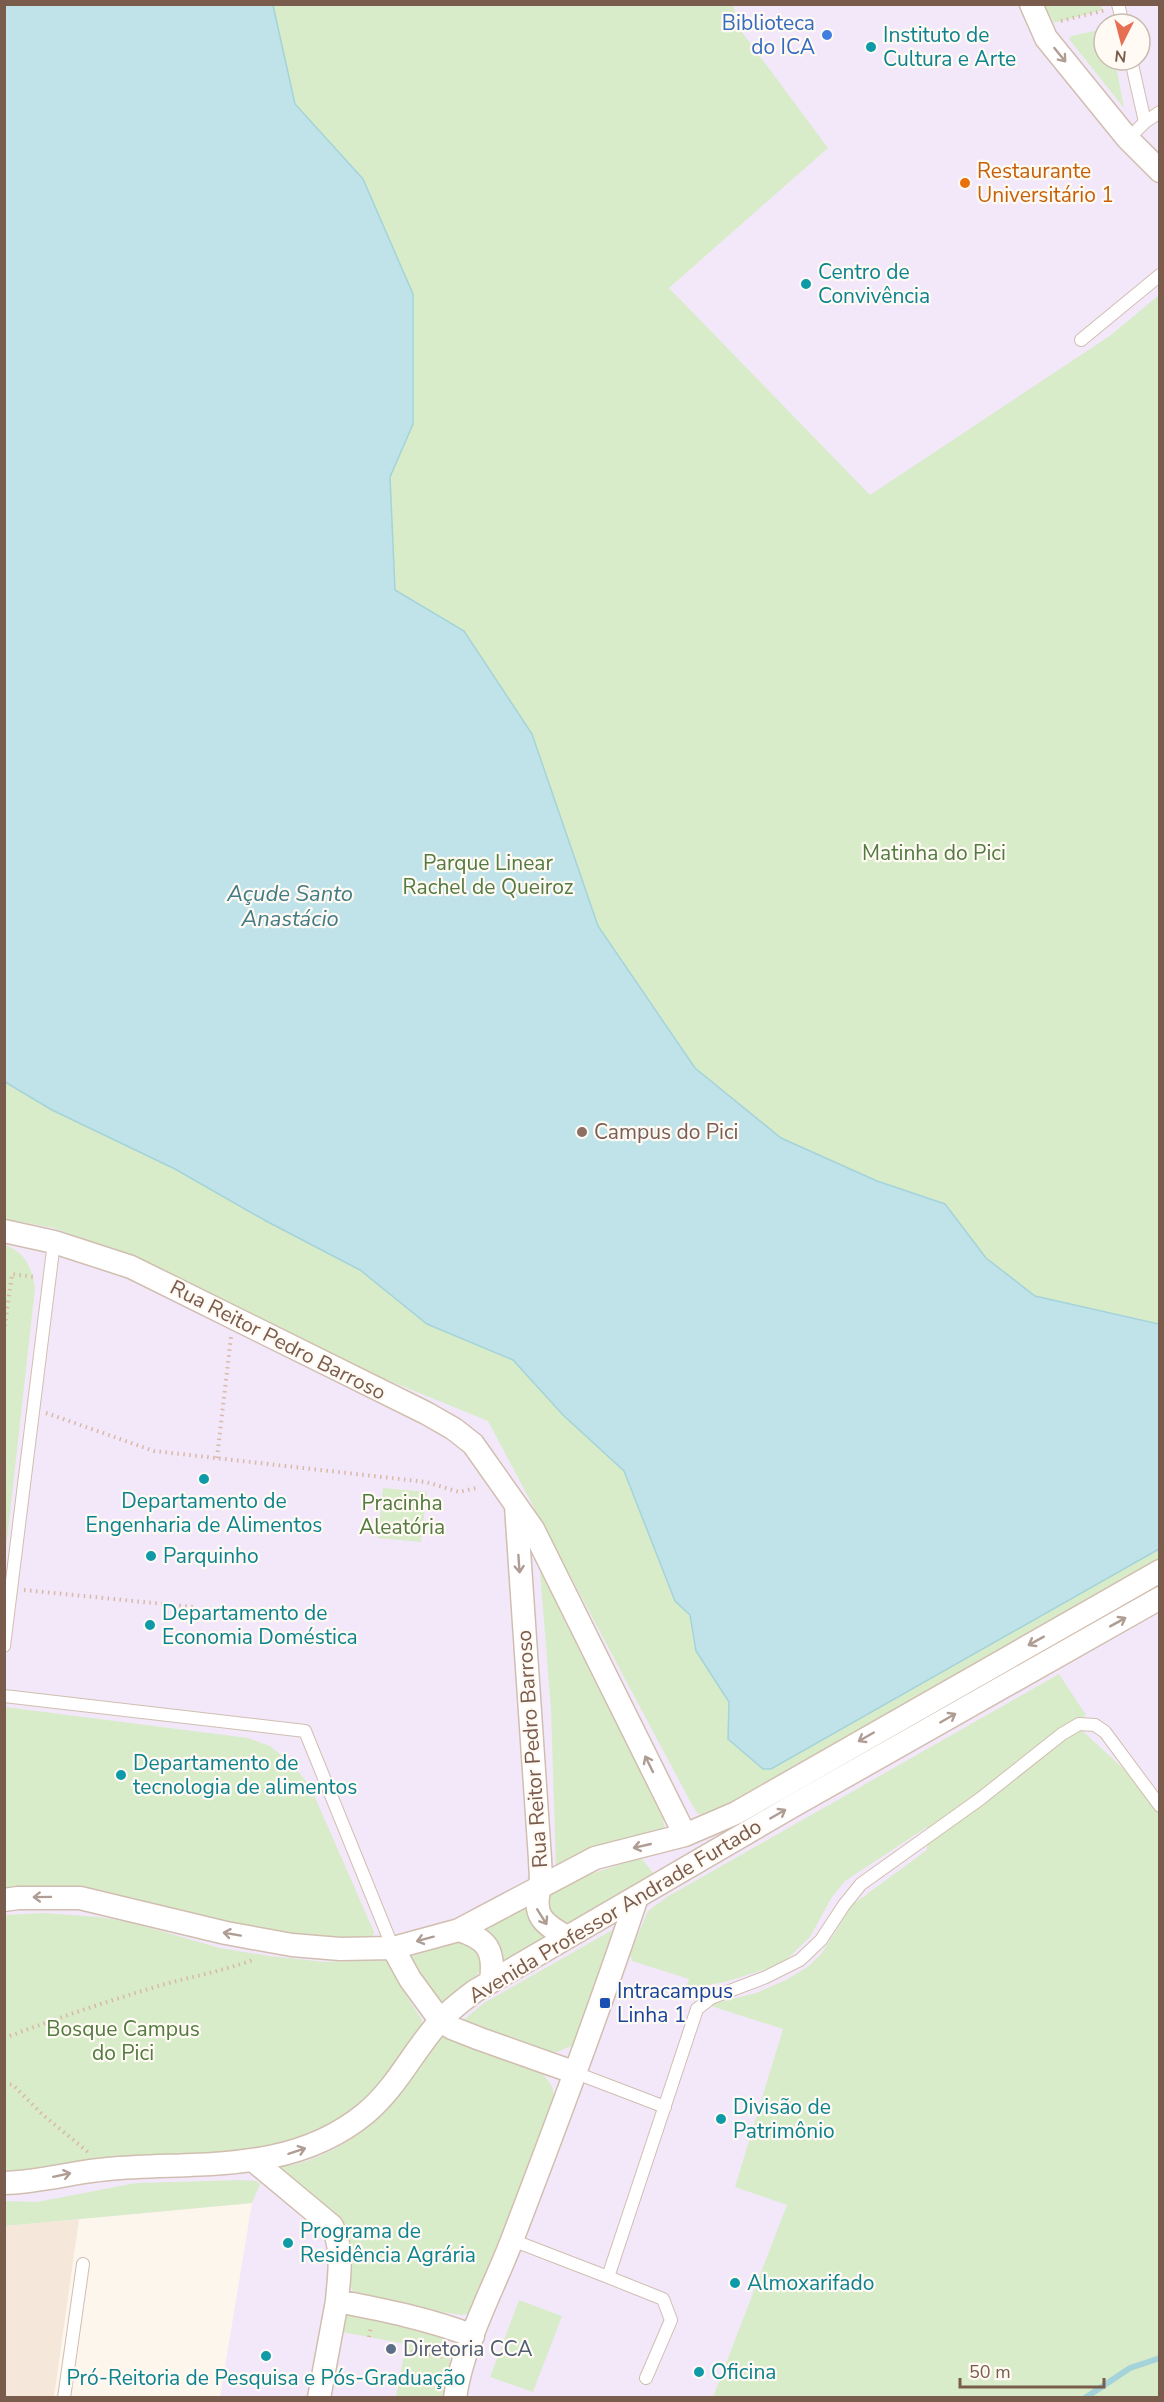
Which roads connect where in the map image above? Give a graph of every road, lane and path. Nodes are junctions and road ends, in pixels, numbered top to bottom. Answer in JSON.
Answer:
{"nodes":[{"id":1,"x":1031,"y":4,"type":"edge"},
{"id":2,"x":1102,"y":10,"type":"dead end"},
{"id":3,"x":1054,"y":23,"type":"dead end"},
{"id":4,"x":1134,"y":72,"type":"edge"},
{"id":5,"x":1160,"y":112,"type":"edge"},
{"id":6,"x":1145,"y":122,"type":"junction"},
{"id":7,"x":1128,"y":139,"type":"junction"},
{"id":8,"x":1160,"y":171,"type":"edge"},
{"id":9,"x":1160,"y":275,"type":"edge"},
{"id":10,"x":1081,"y":340,"type":"dead end"},
{"id":11,"x":4,"y":1231,"type":"edge"},
{"id":12,"x":54,"y":1242,"type":"junction"},
{"id":13,"x":36,"y":1278,"type":"dead end"},
{"id":14,"x":6,"y":1309,"type":"edge"},
{"id":15,"x":4,"y":1332,"type":"edge"},
{"id":16,"x":232,"y":1332,"type":"dead end"},
{"id":17,"x":34,"y":1408,"type":"junction"},
{"id":18,"x":217,"y":1458,"type":"junction"},
{"id":19,"x":476,"y":1488,"type":"dead end"},
{"id":20,"x":516,"y":1506,"type":"junction"},
{"id":21,"x":1160,"y":1570,"type":"edge"},
{"id":22,"x":12,"y":1589,"type":"junction"},
{"id":23,"x":1160,"y":1598,"type":"edge"},
{"id":24,"x":193,"y":1607,"type":"dead end"},
{"id":25,"x":4,"y":1646,"type":"edge"},
{"id":26,"x":4,"y":1696,"type":"edge"},
{"id":27,"x":1160,"y":1806,"type":"edge"},
{"id":28,"x":685,"y":1835,"type":"junction"},
{"id":29,"x":541,"y":1886,"type":"junction"},
{"id":30,"x":637,"y":1897,"type":"junction"},
{"id":31,"x":4,"y":1900,"type":"edge"},
{"id":32,"x":459,"y":1930,"type":"junction"},
{"id":33,"x":567,"y":1937,"type":"junction"},
{"id":34,"x":393,"y":1948,"type":"junction"},
{"id":35,"x":260,"y":1957,"type":"dead end"},
{"id":36,"x":491,"y":1981,"type":"junction"},
{"id":37,"x":440,"y":2020,"type":"junction"},
{"id":38,"x":4,"y":2038,"type":"edge"},
{"id":39,"x":576,"y":2073,"type":"junction"},
{"id":40,"x":4,"y":2083,"type":"edge"},
{"id":41,"x":665,"y":2106,"type":"junction"},
{"id":42,"x":254,"y":2161,"type":"junction"},
{"id":43,"x":110,"y":2169,"type":"junction"},
{"id":44,"x":4,"y":2183,"type":"edge"},
{"id":45,"x":512,"y":2240,"type":"junction"},
{"id":46,"x":83,"y":2264,"type":"dead end"},
{"id":47,"x":608,"y":2277,"type":"junction"},
{"id":48,"x":336,"y":2301,"type":"junction"},
{"id":49,"x":473,"y":2336,"type":"junction"},
{"id":50,"x":405,"y":2351,"type":"dead end"},
{"id":51,"x":448,"y":2358,"type":"dead end"},
{"id":52,"x":646,"y":2378,"type":"dead end"},
{"id":53,"x":64,"y":2397,"type":"edge"},
{"id":54,"x":319,"y":2397,"type":"edge"},
{"id":55,"x":455,"y":2397,"type":"edge"}],
"edges":[{"from":1,"to":7,"type":"street","one_way":true},
{"from":2,"to":3,"type":"path"},
{"from":4,"to":6,"type":"lane"},
{"from":5,"to":6,"type":"lane"},
{"from":6,"to":7,"type":"lane"},
{"from":7,"to":8,"type":"street"},
{"from":9,"to":10,"type":"lane"},
{"from":11,"to":12,"type":"street","name":"Rua Reitor Pedro Barroso"},
{"from":12,"to":17,"type":"lane"},
{"from":12,"to":20,"type":"street","name":"Rua Reitor Pedro Barroso"},
{"from":13,"to":14,"type":"path"},
{"from":14,"to":15,"type":"path"},
{"from":16,"to":18,"type":"path"},
{"from":17,"to":18,"type":"path"},
{"from":17,"to":22,"type":"lane"},
{"from":18,"to":19,"type":"path"},
{"from":28,"to":20,"type":"street","name":"Rua Reitor Pedro Barroso","one_way":true},
{"from":20,"to":29,"type":"street","name":"Rua Reitor Pedro Barroso","one_way":true},
{"from":21,"to":28,"type":"street","name":"Avenida Professor Andrade Furtado","one_way":true},
{"from":22,"to":24,"type":"path"},
{"from":22,"to":25,"type":"lane"},
{"from":30,"to":23,"type":"street","name":"Avenida Professor Andrade Furtado","one_way":true},
{"from":26,"to":34,"type":"lane"},
{"from":27,"to":41,"type":"lane"},
{"from":28,"to":29,"type":"street","name":"Avenida Professor Andrade Furtado","one_way":true},
{"from":29,"to":32,"type":"street","name":"Avenida Professor Andrade Furtado"},
{"from":29,"to":33,"type":"street","name":"Rua Reitor Pedro Barroso","one_way":true},
{"from":30,"to":33,"type":"street","name":"Avenida Professor Andrade Furtado"},
{"from":30,"to":39,"type":"street"},
{"from":34,"to":31,"type":"street","name":"Avenida Professor Andrade Furtado","one_way":true},
{"from":32,"to":34,"type":"street","name":"Avenida Professor Andrade Furtado","one_way":true},
{"from":32,"to":36,"type":"street"},
{"from":33,"to":36,"type":"street","name":"Avenida Professor Andrade Furtado"},
{"from":34,"to":37,"type":"street"},
{"from":35,"to":38,"type":"path"},
{"from":36,"to":37,"type":"street","name":"Avenida Professor Andrade Furtado"},
{"from":37,"to":39,"type":"street"},
{"from":42,"to":37,"type":"street","name":"Avenida Professor Andrade Furtado","one_way":true},
{"from":39,"to":41,"type":"lane"},
{"from":39,"to":45,"type":"street"},
{"from":40,"to":43,"type":"path"},
{"from":41,"to":47,"type":"lane"},
{"from":42,"to":43,"type":"street","name":"Avenida Professor Andrade Furtado"},
{"from":42,"to":48,"type":"street"},
{"from":44,"to":43,"type":"street","name":"Avenida Professor Andrade Furtado","one_way":true},
{"from":45,"to":47,"type":"lane"},
{"from":45,"to":49,"type":"street"},
{"from":46,"to":53,"type":"lane"},
{"from":47,"to":52,"type":"lane"},
{"from":48,"to":49,"type":"street"},
{"from":48,"to":54,"type":"street"},
{"from":49,"to":55,"type":"street"},
{"from":50,"to":51,"type":"path"}]}
